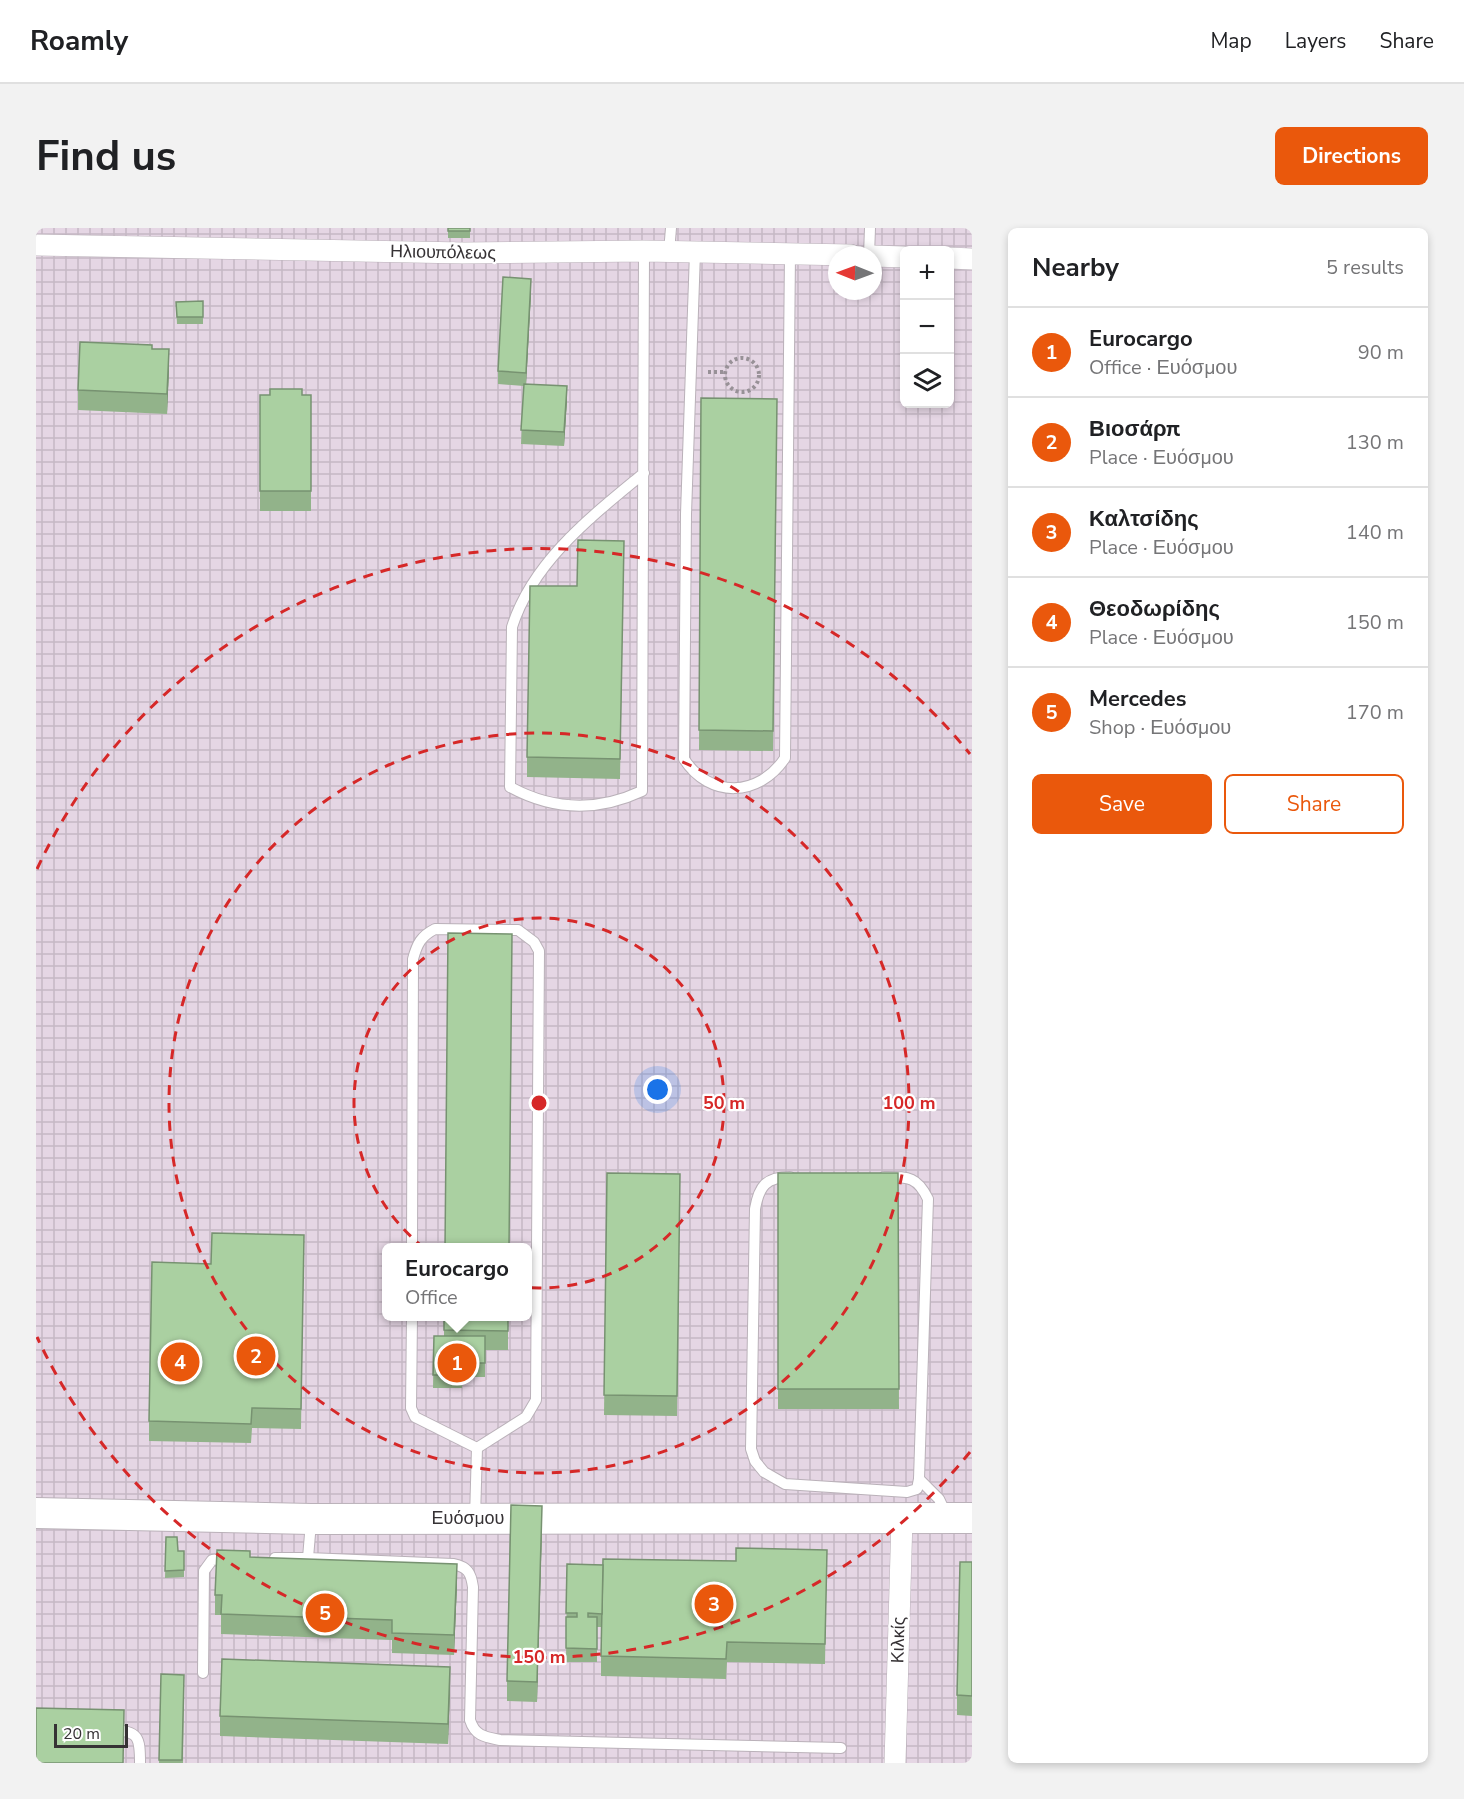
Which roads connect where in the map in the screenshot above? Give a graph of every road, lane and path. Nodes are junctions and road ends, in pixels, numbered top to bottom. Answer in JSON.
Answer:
{"nodes":[{"id":1,"x":671,"y":228,"type":"edge"},
{"id":2,"x":870,"y":228,"type":"edge"},
{"id":3,"x":36,"y":245,"type":"edge"},
{"id":4,"x":871,"y":246,"type":"edge"},
{"id":5,"x":644,"y":251,"type":"junction"},
{"id":6,"x":669,"y":252,"type":"junction"},
{"id":7,"x":695,"y":252,"type":"junction"},
{"id":8,"x":790,"y":253,"type":"junction"},
{"id":9,"x":828,"y":254,"type":"edge"},
{"id":10,"x":882,"y":256,"type":"edge"},
{"id":11,"x":900,"y":257,"type":"edge"},
{"id":12,"x":954,"y":258,"type":"edge"},
{"id":13,"x":972,"y":259,"type":"edge"},
{"id":14,"x":756,"y":364,"type":"joint"},
{"id":15,"x":644,"y":474,"type":"junction"},
{"id":16,"x":799,"y":1177,"type":"edge"},
{"id":17,"x":869,"y":1178,"type":"edge"},
{"id":18,"x":412,"y":1243,"type":"edge"},
{"id":19,"x":412,"y":1321,"type":"edge"},
{"id":20,"x":477,"y":1448,"type":"junction"},
{"id":21,"x":920,"y":1479,"type":"junction"},
{"id":22,"x":36,"y":1513,"type":"edge"},
{"id":23,"x":902,"y":1518,"type":"junction"},
{"id":24,"x":960,"y":1518,"type":"edge"},
{"id":25,"x":311,"y":1519,"type":"junction"},
{"id":26,"x":475,"y":1519,"type":"junction"},
{"id":27,"x":242,"y":1558,"type":"edge"},
{"id":28,"x":264,"y":1558,"type":"edge"},
{"id":29,"x":308,"y":1558,"type":"junction"},
{"id":30,"x":203,"y":1672,"type":"dead end"},
{"id":31,"x":94,"y":1730,"type":"edge"},
{"id":32,"x":841,"y":1748,"type":"dead end"},
{"id":33,"x":140,"y":1763,"type":"edge"},
{"id":34,"x":895,"y":1763,"type":"edge"}],
"edges":[{"from":1,"to":6,"type":"lane"},
{"from":2,"to":4,"type":"lane"},
{"from":3,"to":5,"type":"street","name":"Ηλιουπόλεως"},
{"from":5,"to":6,"type":"street","name":"Ηλιουπόλεως"},
{"from":5,"to":15,"type":"lane"},
{"from":6,"to":7,"type":"street","name":"Ηλιουπόλεως"},
{"from":7,"to":8,"type":"street","name":"Ηλιουπόλεως"},
{"from":7,"to":8,"type":"lane"},
{"from":8,"to":9,"type":"street","name":"Ηλιουπόλεως"},
{"from":10,"to":11,"type":"street"},
{"from":12,"to":13,"type":"street"},
{"from":14,"to":14,"type":"path"},
{"from":15,"to":15,"type":"lane"},
{"from":16,"to":21,"type":"lane"},
{"from":17,"to":21,"type":"lane"},
{"from":18,"to":20,"type":"lane"},
{"from":19,"to":20,"type":"lane"},
{"from":20,"to":26,"type":"lane"},
{"from":21,"to":24,"type":"lane"},
{"from":22,"to":25,"type":"main road","name":"Ευόσμου"},
{"from":23,"to":24,"type":"main road","name":"Ευόσμου"},
{"from":23,"to":26,"type":"main road","name":"Ευόσμου"},
{"from":23,"to":34,"type":"street","name":"Κιλκίς"},
{"from":25,"to":26,"type":"main road","name":"Ευόσμου"},
{"from":25,"to":29,"type":"lane"},
{"from":27,"to":30,"type":"lane"},
{"from":28,"to":29,"type":"lane"},
{"from":29,"to":32,"type":"lane"},
{"from":31,"to":33,"type":"lane"}]}
